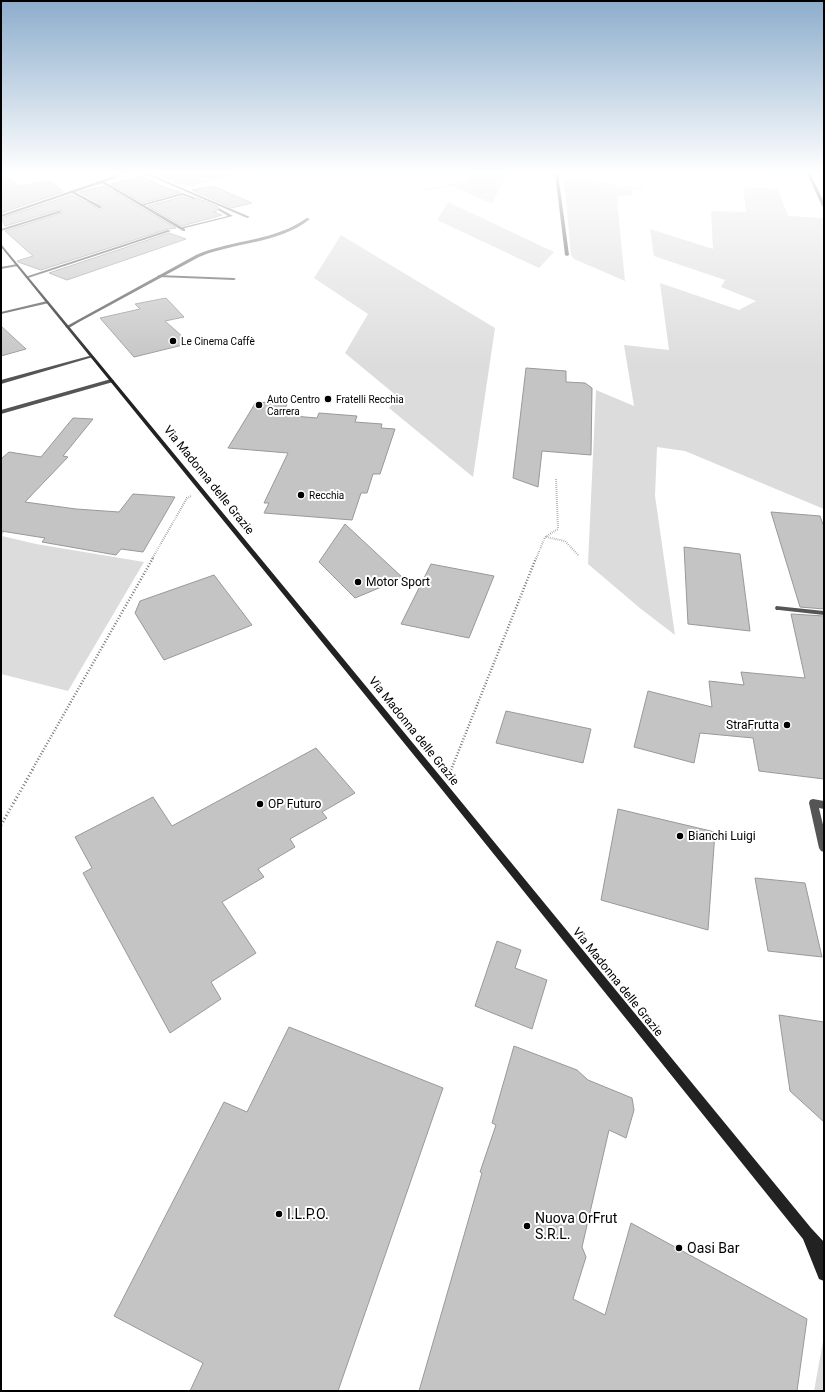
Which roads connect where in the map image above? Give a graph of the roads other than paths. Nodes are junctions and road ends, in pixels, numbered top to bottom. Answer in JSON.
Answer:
{"nodes":[{"id":1,"x":147,"y":238,"type":"edge"},
{"id":2,"x":268,"y":238,"type":"edge"},
{"id":3,"x":565,"y":238,"type":"edge"},
{"id":4,"x":1,"y":245,"type":"edge"},
{"id":5,"x":567,"y":255,"type":"dead end"},
{"id":6,"x":17,"y":265,"type":"junction"},
{"id":7,"x":1,"y":268,"type":"edge"},
{"id":8,"x":159,"y":276,"type":"junction"},
{"id":9,"x":26,"y":277,"type":"junction"},
{"id":10,"x":234,"y":280,"type":"dead end"},
{"id":11,"x":47,"y":302,"type":"junction"},
{"id":12,"x":1,"y":313,"type":"edge"},
{"id":13,"x":67,"y":327,"type":"junction"},
{"id":14,"x":91,"y":357,"type":"junction"},
{"id":15,"x":111,"y":381,"type":"junction"},
{"id":16,"x":1,"y":382,"type":"edge"},
{"id":17,"x":1,"y":412,"type":"edge"},
{"id":18,"x":779,"y":608,"type":"dead end"},
{"id":19,"x":824,"y":613,"type":"edge"},
{"id":20,"x":824,"y":805,"type":"edge"},
{"id":21,"x":824,"y":848,"type":"edge"},
{"id":22,"x":806,"y":1233,"type":"junction"},
{"id":23,"x":824,"y":1252,"type":"edge"},
{"id":24,"x":824,"y":1274,"type":"edge"}],
"edges":[{"from":1,"to":9,"type":"street"},
{"from":2,"to":8,"type":"street"},
{"from":3,"to":5,"type":"street"},
{"from":4,"to":6,"type":"street","name":"Via Madonna delle Grazie"},
{"from":6,"to":7,"type":"street"},
{"from":6,"to":9,"type":"street","name":"Via Madonna delle Grazie"},
{"from":8,"to":10,"type":"street"},
{"from":8,"to":13,"type":"street"},
{"from":9,"to":11,"type":"street","name":"Via Madonna delle Grazie"},
{"from":11,"to":12,"type":"street"},
{"from":11,"to":13,"type":"street","name":"Via Madonna delle Grazie"},
{"from":13,"to":14,"type":"street","name":"Via Madonna delle Grazie"},
{"from":14,"to":15,"type":"street","name":"Via Madonna delle Grazie"},
{"from":14,"to":16,"type":"street"},
{"from":15,"to":17,"type":"street"},
{"from":15,"to":22,"type":"street","name":"Via Madonna delle Grazie"},
{"from":18,"to":19,"type":"street"},
{"from":20,"to":21,"type":"street"},
{"from":22,"to":23,"type":"street"},
{"from":22,"to":24,"type":"street"}]}
